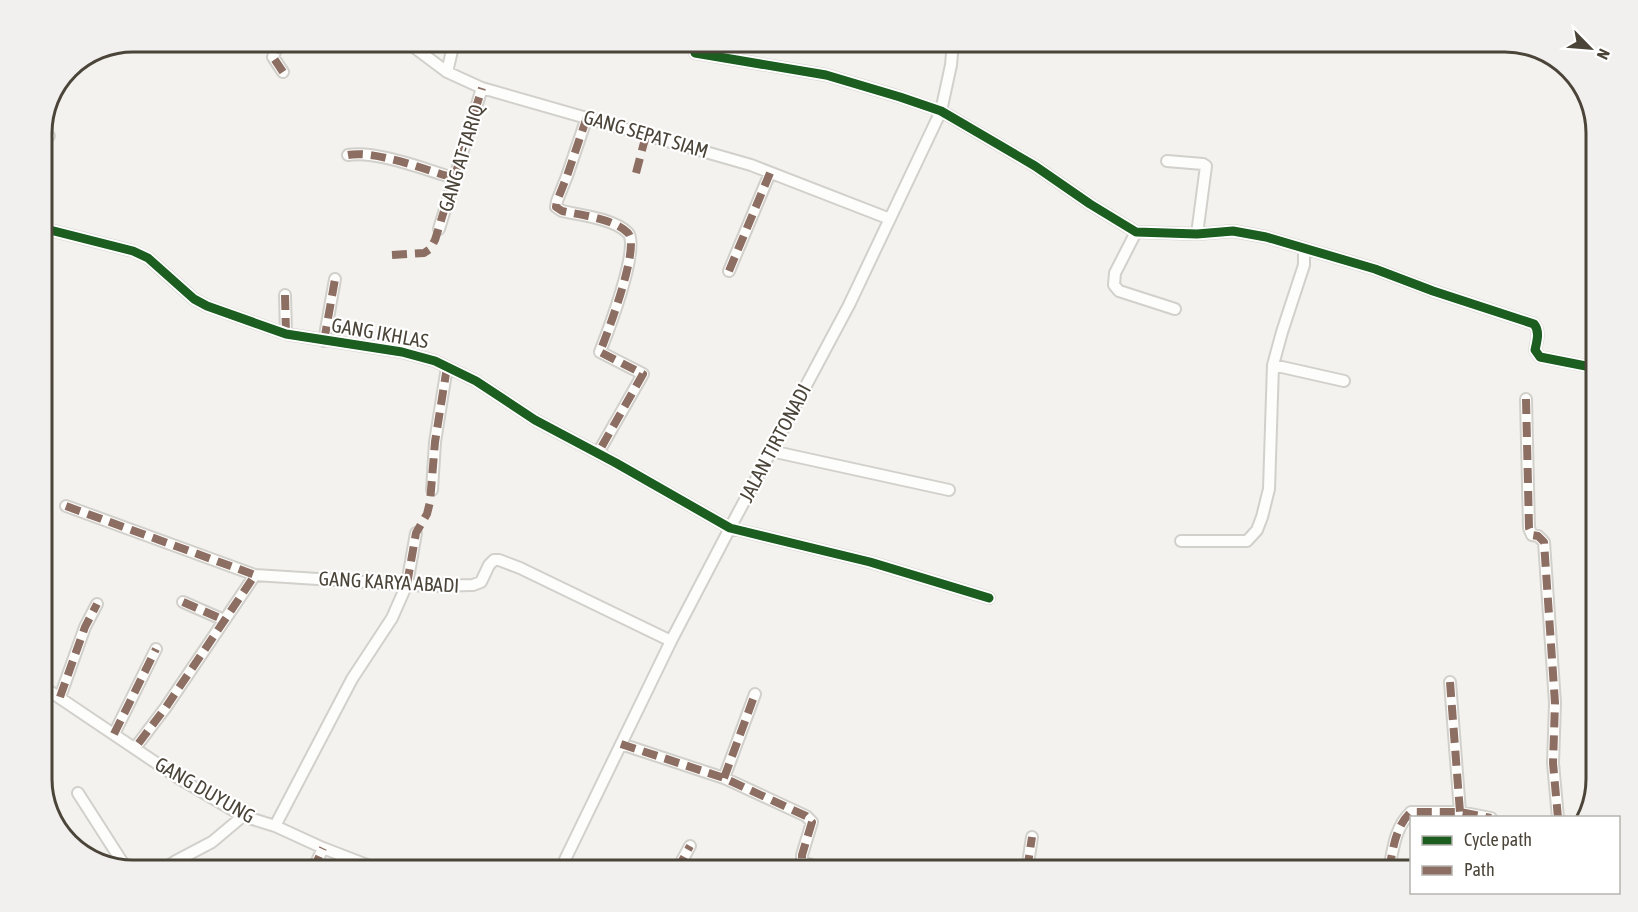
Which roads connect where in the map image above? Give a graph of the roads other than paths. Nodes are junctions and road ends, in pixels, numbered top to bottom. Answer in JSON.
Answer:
{"nodes":[{"id":1,"x":274,"y":53,"type":"edge"},
{"id":2,"x":422,"y":53,"type":"edge"},
{"id":3,"x":451,"y":53,"type":"edge"},
{"id":4,"x":695,"y":53,"type":"edge"},
{"id":5,"x":952,"y":53,"type":"edge"},
{"id":6,"x":284,"y":72,"type":"dead end"},
{"id":7,"x":447,"y":72,"type":"junction"},
{"id":8,"x":482,"y":88,"type":"junction"},
{"id":9,"x":942,"y":111,"type":"junction"},
{"id":10,"x":587,"y":117,"type":"junction"},
{"id":11,"x":348,"y":155,"type":"dead end"},
{"id":12,"x":1167,"y":161,"type":"dead end"},
{"id":13,"x":770,"y":172,"type":"junction"},
{"id":14,"x":454,"y":178,"type":"junction"},
{"id":15,"x":890,"y":219,"type":"junction"},
{"id":16,"x":439,"y":229,"type":"dead end"},
{"id":17,"x":53,"y":231,"type":"edge"},
{"id":18,"x":1136,"y":232,"type":"junction"},
{"id":19,"x":1197,"y":234,"type":"junction"},
{"id":20,"x":1304,"y":248,"type":"junction"},
{"id":21,"x":729,"y":271,"type":"dead end"},
{"id":22,"x":335,"y":279,"type":"dead end"},
{"id":23,"x":285,"y":295,"type":"dead end"},
{"id":24,"x":1175,"y":309,"type":"dead end"},
{"id":25,"x":286,"y":334,"type":"junction"},
{"id":26,"x":324,"y":341,"type":"junction"},
{"id":27,"x":1273,"y":366,"type":"junction"},
{"id":28,"x":1585,"y":366,"type":"edge"},
{"id":29,"x":447,"y":367,"type":"junction"},
{"id":30,"x":1344,"y":381,"type":"dead end"},
{"id":31,"x":1526,"y":399,"type":"dead end"},
{"id":32,"x":771,"y":451,"type":"junction"},
{"id":33,"x":598,"y":453,"type":"junction"},
{"id":34,"x":432,"y":490,"type":"dead end"},
{"id":35,"x":949,"y":490,"type":"dead end"},
{"id":36,"x":66,"y":506,"type":"dead end"},
{"id":37,"x":730,"y":528,"type":"junction"},
{"id":38,"x":416,"y":533,"type":"dead end"},
{"id":39,"x":1181,"y":541,"type":"dead end"},
{"id":40,"x":255,"y":575,"type":"junction"},
{"id":41,"x":407,"y":585,"type":"junction"},
{"id":42,"x":989,"y":598,"type":"dead end"},
{"id":43,"x":183,"y":602,"type":"dead end"},
{"id":44,"x":97,"y":604,"type":"dead end"},
{"id":45,"x":224,"y":620,"type":"junction"},
{"id":46,"x":671,"y":641,"type":"junction"},
{"id":47,"x":156,"y":649,"type":"dead end"},
{"id":48,"x":1450,"y":682,"type":"dead end"},
{"id":49,"x":53,"y":693,"type":"edge"},
{"id":50,"x":755,"y":694,"type":"dead end"},
{"id":51,"x":60,"y":697,"type":"junction"},
{"id":52,"x":114,"y":734,"type":"junction"},
{"id":53,"x":621,"y":744,"type":"junction"},
{"id":54,"x":135,"y":748,"type":"junction"},
{"id":55,"x":724,"y":777,"type":"junction"},
{"id":56,"x":78,"y":794,"type":"dead end"},
{"id":57,"x":1460,"y":812,"type":"junction"},
{"id":58,"x":243,"y":816,"type":"junction"},
{"id":59,"x":1481,"y":816,"type":"edge"},
{"id":60,"x":1558,"y":816,"type":"edge"},
{"id":61,"x":275,"y":826,"type":"junction"},
{"id":62,"x":1032,"y":837,"type":"dead end"},
{"id":63,"x":690,"y":846,"type":"dead end"},
{"id":64,"x":323,"y":848,"type":"junction"},
{"id":65,"x":120,"y":858,"type":"edge"},
{"id":66,"x":178,"y":860,"type":"edge"},
{"id":67,"x":318,"y":860,"type":"edge"},
{"id":68,"x":354,"y":860,"type":"edge"},
{"id":69,"x":565,"y":860,"type":"edge"},
{"id":70,"x":682,"y":860,"type":"edge"},
{"id":71,"x":802,"y":860,"type":"edge"},
{"id":72,"x":1029,"y":860,"type":"edge"},
{"id":73,"x":1391,"y":860,"type":"edge"}],
"edges":[{"from":1,"to":6,"type":"street"},
{"from":2,"to":7,"type":"street","name":"GANG SEPAT SIAM"},
{"from":3,"to":7,"type":"street"},
{"from":4,"to":9,"type":"street"},
{"from":5,"to":9,"type":"street","name":"JALAN TIRTONADI"},
{"from":7,"to":8,"type":"street","name":"GANG SEPAT SIAM"},
{"from":8,"to":10,"type":"street","name":"GANG SEPAT SIAM"},
{"from":8,"to":14,"type":"street","name":"GANG AT-TARIQ"},
{"from":9,"to":15,"type":"street","name":"JALAN TIRTONADI"},
{"from":9,"to":18,"type":"street"},
{"from":10,"to":13,"type":"street","name":"GANG SEPAT SIAM"},
{"from":10,"to":33,"type":"street"},
{"from":11,"to":14,"type":"street"},
{"from":12,"to":19,"type":"street"},
{"from":13,"to":15,"type":"street","name":"GANG SEPAT SIAM"},
{"from":13,"to":21,"type":"street"},
{"from":14,"to":16,"type":"street","name":"GANG AT-TARIQ"},
{"from":15,"to":32,"type":"street","name":"JALAN TIRTONADI"},
{"from":17,"to":25,"type":"street","name":"GANG IKHLAS"},
{"from":18,"to":19,"type":"street"},
{"from":18,"to":24,"type":"street"},
{"from":19,"to":20,"type":"street"},
{"from":20,"to":27,"type":"street"},
{"from":20,"to":28,"type":"street"},
{"from":22,"to":26,"type":"street"},
{"from":23,"to":25,"type":"street"},
{"from":25,"to":26,"type":"street","name":"GANG IKHLAS"},
{"from":26,"to":29,"type":"street","name":"GANG IKHLAS"},
{"from":27,"to":30,"type":"street"},
{"from":27,"to":39,"type":"street"},
{"from":29,"to":33,"type":"street","name":"GANG IKHLAS"},
{"from":29,"to":34,"type":"street"},
{"from":31,"to":60,"type":"street"},
{"from":32,"to":35,"type":"street"},
{"from":32,"to":37,"type":"street","name":"JALAN TIRTONADI"},
{"from":33,"to":37,"type":"street","name":"GANG IKHLAS"},
{"from":36,"to":40,"type":"street","name":"GANG KARYA ABADI"},
{"from":37,"to":42,"type":"street","name":"GANG IKHLAS"},
{"from":37,"to":46,"type":"street","name":"JALAN TIRTONADI"},
{"from":38,"to":41,"type":"street"},
{"from":40,"to":41,"type":"street","name":"GANG KARYA ABADI"},
{"from":40,"to":45,"type":"street"},
{"from":41,"to":46,"type":"street","name":"GANG KARYA ABADI"},
{"from":41,"to":61,"type":"street"},
{"from":43,"to":45,"type":"street"},
{"from":44,"to":51,"type":"street"},
{"from":45,"to":54,"type":"street"},
{"from":46,"to":53,"type":"street","name":"JALAN TIRTONADI"},
{"from":47,"to":52,"type":"street"},
{"from":48,"to":57,"type":"street"},
{"from":49,"to":51,"type":"street","name":"GANG DUYUNG"},
{"from":50,"to":55,"type":"street"},
{"from":51,"to":52,"type":"street","name":"GANG DUYUNG"},
{"from":52,"to":54,"type":"street","name":"GANG DUYUNG"},
{"from":53,"to":55,"type":"street"},
{"from":53,"to":69,"type":"street","name":"JALAN TIRTONADI"},
{"from":54,"to":58,"type":"street","name":"GANG DUYUNG"},
{"from":55,"to":71,"type":"street"},
{"from":56,"to":65,"type":"street"},
{"from":57,"to":59,"type":"street"},
{"from":57,"to":73,"type":"street"},
{"from":58,"to":61,"type":"street","name":"GANG DUYUNG"},
{"from":58,"to":66,"type":"street"},
{"from":61,"to":64,"type":"street","name":"GANG DUYUNG"},
{"from":62,"to":72,"type":"street"},
{"from":63,"to":70,"type":"street"},
{"from":64,"to":67,"type":"street"},
{"from":64,"to":68,"type":"street","name":"GANG DUYUNG"}]}
